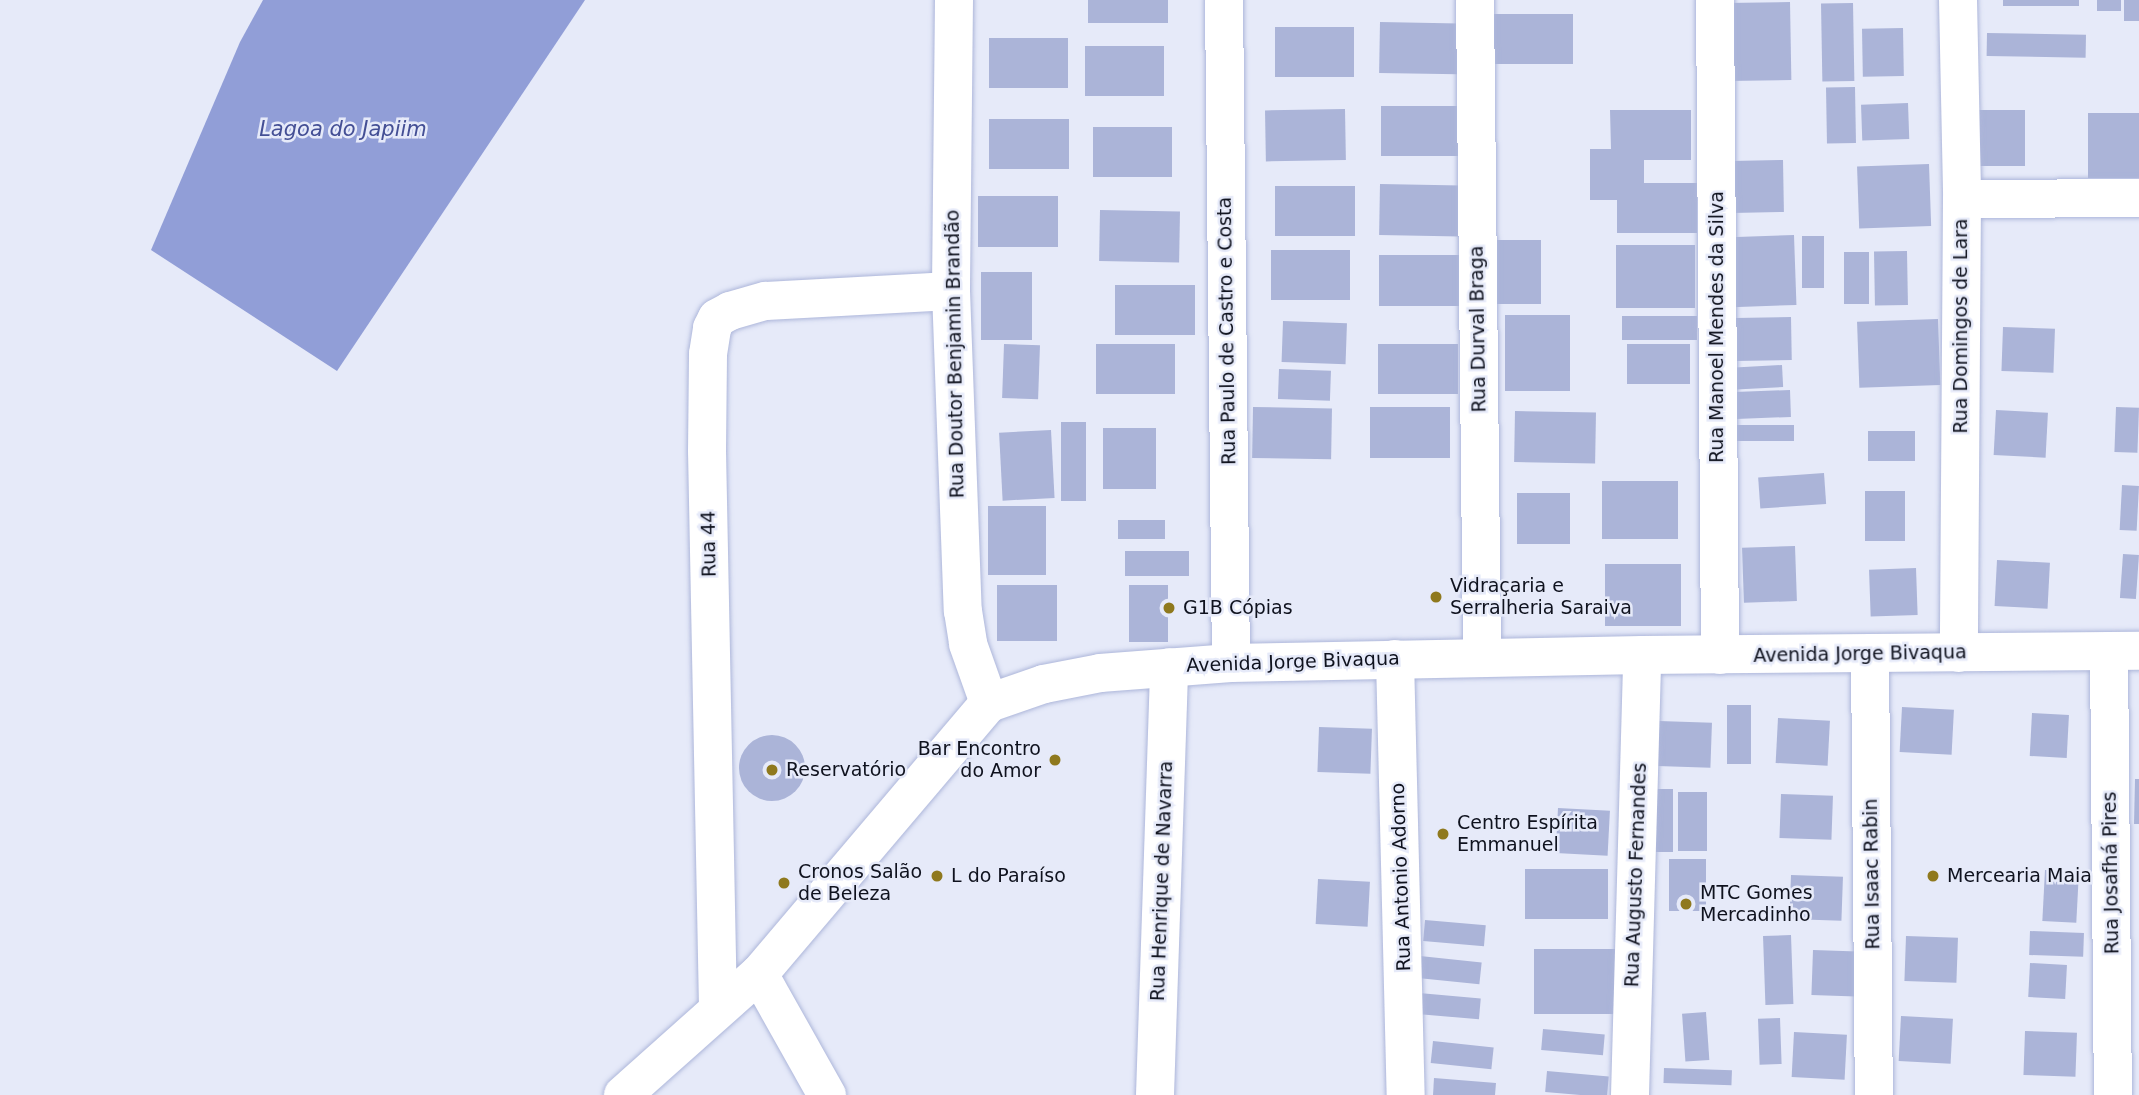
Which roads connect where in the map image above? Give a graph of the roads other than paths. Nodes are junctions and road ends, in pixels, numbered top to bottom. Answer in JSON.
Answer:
{"nodes":[{"id":1,"x":954,"y":0,"type":"edge"},
{"id":2,"x":1224,"y":0,"type":"edge"},
{"id":3,"x":1475,"y":0,"type":"edge"},
{"id":4,"x":1714,"y":0,"type":"edge"},
{"id":5,"x":1958,"y":0,"type":"edge"},
{"id":6,"x":2139,"y":198,"type":"edge"},
{"id":7,"x":1962,"y":199,"type":"junction"},
{"id":8,"x":951,"y":291,"type":"junction"},
{"id":9,"x":2124,"y":651,"type":"edge"},
{"id":10,"x":1870,"y":653,"type":"junction"},
{"id":11,"x":1959,"y":653,"type":"junction"},
{"id":12,"x":1642,"y":655,"type":"junction"},
{"id":13,"x":1720,"y":655,"type":"junction"},
{"id":14,"x":1482,"y":658,"type":"junction"},
{"id":15,"x":1395,"y":659,"type":"junction"},
{"id":16,"x":1231,"y":663,"type":"junction"},
{"id":17,"x":1169,"y":667,"type":"junction"},
{"id":18,"x":989,"y":703,"type":"junction"},
{"id":19,"x":759,"y":974,"type":"junction"},
{"id":20,"x":718,"y":1008,"type":"junction"},
{"id":21,"x":623,"y":1095,"type":"edge"},
{"id":22,"x":827,"y":1095,"type":"edge"},
{"id":23,"x":1155,"y":1095,"type":"edge"},
{"id":24,"x":1406,"y":1095,"type":"edge"},
{"id":25,"x":1630,"y":1095,"type":"edge"},
{"id":26,"x":1874,"y":1095,"type":"edge"},
{"id":27,"x":2113,"y":1095,"type":"edge"}],
"edges":[{"from":1,"to":8,"type":"street","name":"Rua Doutor Benjamin Brandão"},
{"from":2,"to":16,"type":"street","name":"Rua Paulo de Castro e Costa"},
{"from":3,"to":14,"type":"street","name":"Rua Durval Braga"},
{"from":4,"to":13,"type":"street","name":"Rua Manoel Mendes da Silva"},
{"from":5,"to":7,"type":"street","name":"Rua Domingos de Lara"},
{"from":6,"to":7,"type":"street"},
{"from":7,"to":11,"type":"street","name":"Rua Domingos de Lara"},
{"from":8,"to":18,"type":"street","name":"Rua Doutor Benjamin Brandão"},
{"from":8,"to":20,"type":"street","name":"Rua 44"},
{"from":9,"to":11,"type":"street","name":"Avenida Jorge Bivaqua"},
{"from":9,"to":27,"type":"street","name":"Rua Josafhá Pires"},
{"from":10,"to":11,"type":"street","name":"Avenida Jorge Bivaqua"},
{"from":10,"to":13,"type":"street","name":"Avenida Jorge Bivaqua"},
{"from":10,"to":26,"type":"street","name":"Rua Isaac Rabin"},
{"from":12,"to":13,"type":"street","name":"Avenida Jorge Bivaqua"},
{"from":12,"to":14,"type":"street","name":"Avenida Jorge Bivaqua"},
{"from":12,"to":25,"type":"street","name":"Rua Augusto Fernandes"},
{"from":14,"to":15,"type":"street","name":"Avenida Jorge Bivaqua"},
{"from":15,"to":16,"type":"street","name":"Avenida Jorge Bivaqua"},
{"from":15,"to":24,"type":"street","name":"Rua Antonio Adorno"},
{"from":16,"to":17,"type":"street","name":"Avenida Jorge Bivaqua"},
{"from":17,"to":18,"type":"street","name":"Avenida Jorge Bivaqua"},
{"from":17,"to":23,"type":"street","name":"Rua Henrique de Navarra"},
{"from":18,"to":19,"type":"street"},
{"from":19,"to":20,"type":"street"},
{"from":19,"to":22,"type":"street"},
{"from":20,"to":21,"type":"street"}]}
